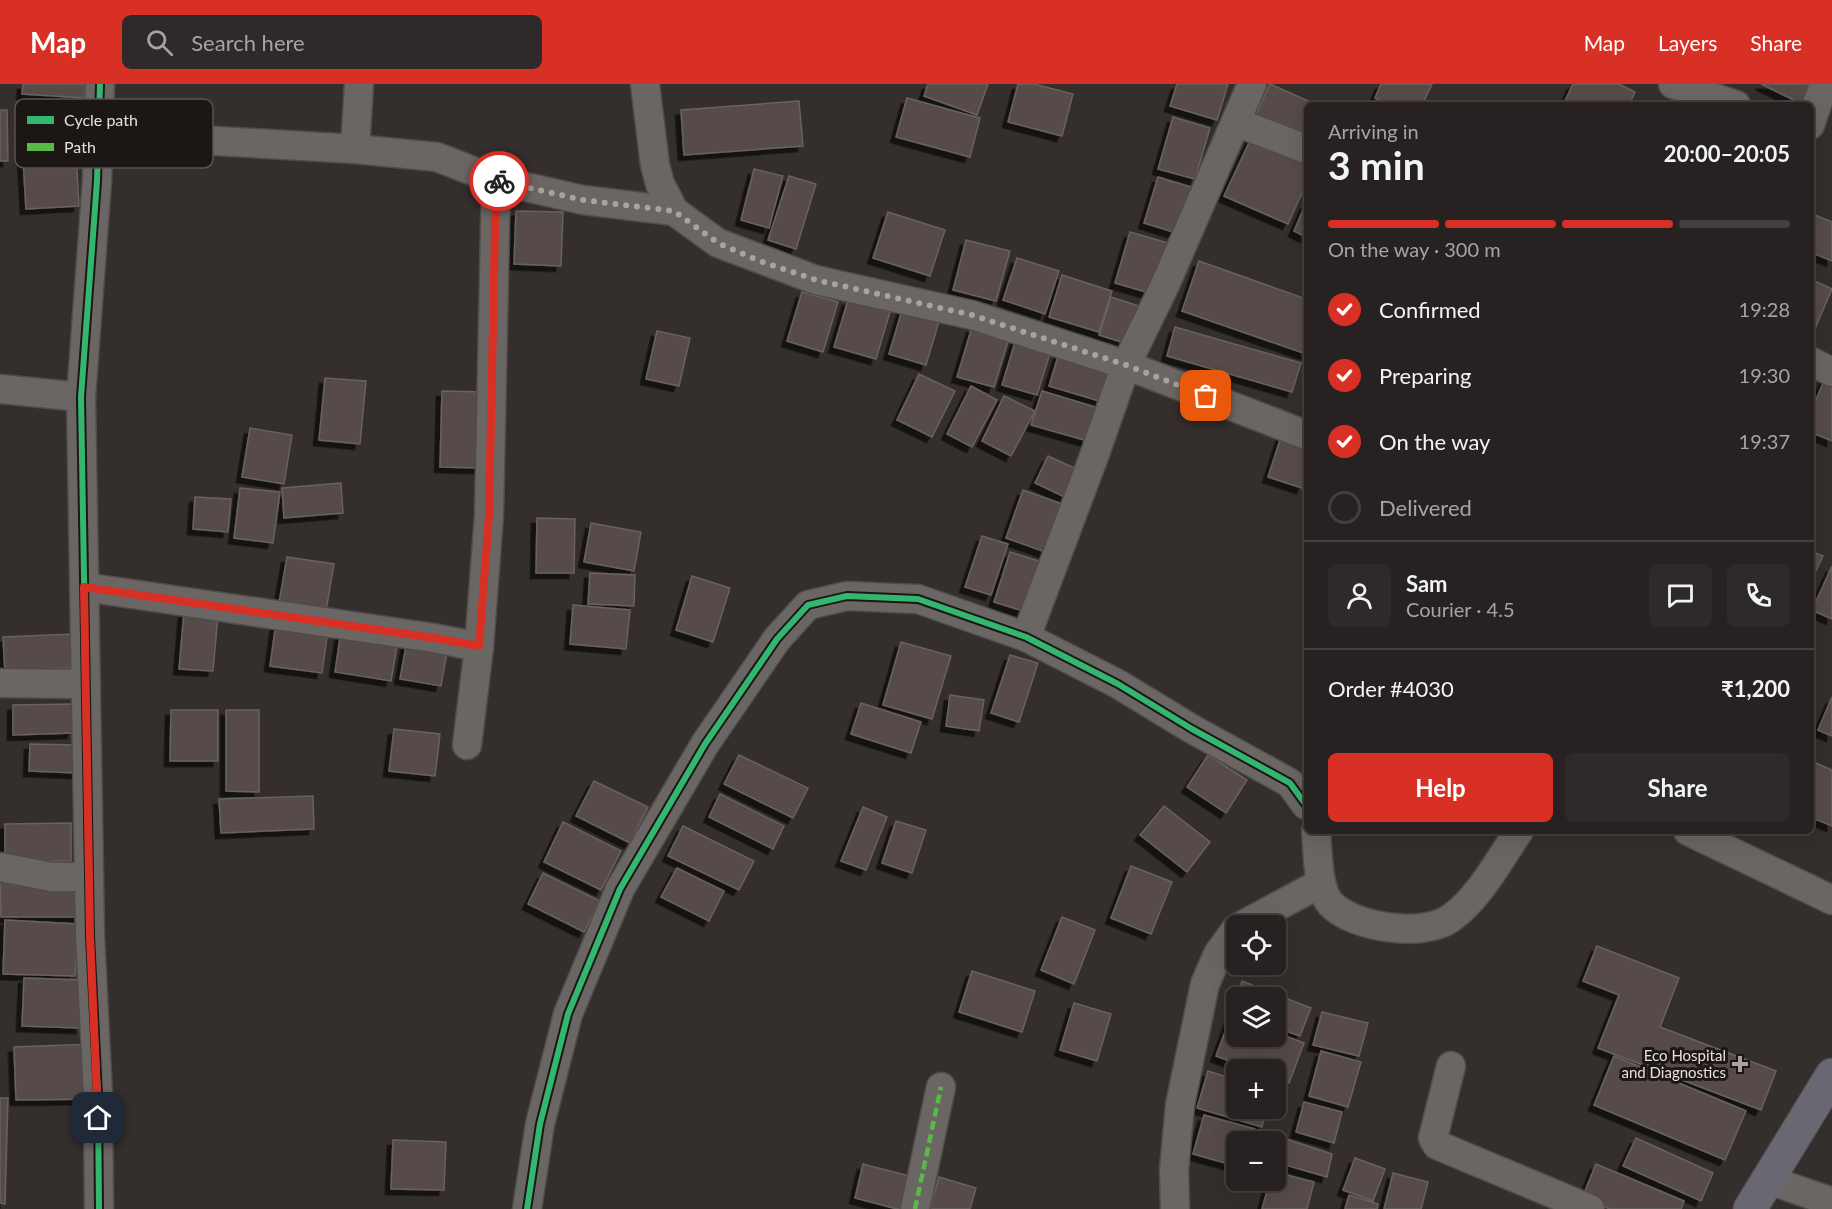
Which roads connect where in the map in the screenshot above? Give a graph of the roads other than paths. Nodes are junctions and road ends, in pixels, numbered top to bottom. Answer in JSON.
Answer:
{"nodes":[{"id":1,"x":100,"y":84,"type":"edge"},
{"id":2,"x":359,"y":84,"type":"edge"},
{"id":3,"x":645,"y":84,"type":"edge"},
{"id":4,"x":1252,"y":84,"type":"edge"},
{"id":5,"x":1673,"y":84,"type":"edge"},
{"id":6,"x":1747,"y":84,"type":"edge"},
{"id":7,"x":1824,"y":84,"type":"edge"},
{"id":8,"x":99,"y":99,"type":"edge"},
{"id":9,"x":1729,"y":102,"type":"edge"},
{"id":10,"x":1739,"y":102,"type":"edge"},
{"id":11,"x":1814,"y":113,"type":"edge"},
{"id":12,"x":1236,"y":122,"type":"junction"},
{"id":13,"x":213,"y":141,"type":"edge"},
{"id":14,"x":1304,"y":148,"type":"edge"},
{"id":15,"x":355,"y":149,"type":"junction"},
{"id":16,"x":97,"y":168,"type":"edge"},
{"id":17,"x":496,"y":180,"type":"junction"},
{"id":18,"x":674,"y":211,"type":"junction"},
{"id":19,"x":1814,"y":363,"type":"edge"},
{"id":20,"x":1126,"y":365,"type":"junction"},
{"id":21,"x":1832,"y":372,"type":"edge"},
{"id":22,"x":0,"y":389,"type":"edge"},
{"id":23,"x":81,"y":397,"type":"junction"},
{"id":24,"x":1304,"y":434,"type":"edge"},
{"id":25,"x":84,"y":587,"type":"junction"},
{"id":26,"x":1026,"y":637,"type":"junction"},
{"id":27,"x":479,"y":646,"type":"junction"},
{"id":28,"x":0,"y":683,"type":"edge"},
{"id":29,"x":86,"y":684,"type":"junction"},
{"id":30,"x":467,"y":745,"type":"dead end"},
{"id":31,"x":1304,"y":802,"type":"edge"},
{"id":32,"x":1316,"y":834,"type":"edge"},
{"id":33,"x":1517,"y":834,"type":"edge"},
{"id":34,"x":1694,"y":834,"type":"edge"},
{"id":35,"x":0,"y":867,"type":"edge"},
{"id":36,"x":89,"y":878,"type":"junction"},
{"id":37,"x":1322,"y":883,"type":"junction"},
{"id":38,"x":1832,"y":900,"type":"edge"},
{"id":39,"x":1258,"y":915,"type":"edge"},
{"id":40,"x":1226,"y":943,"type":"edge"},
{"id":41,"x":1450,"y":1066,"type":"dead end"},
{"id":42,"x":1832,"y":1075,"type":"edge"},
{"id":43,"x":941,"y":1087,"type":"dead end"},
{"id":44,"x":1769,"y":1180,"type":"junction"},
{"id":45,"x":1832,"y":1202,"type":"edge"},
{"id":46,"x":99,"y":1209,"type":"edge"},
{"id":47,"x":527,"y":1209,"type":"edge"},
{"id":48,"x":915,"y":1209,"type":"edge"},
{"id":49,"x":1175,"y":1209,"type":"edge"},
{"id":50,"x":1590,"y":1209,"type":"edge"},
{"id":51,"x":1750,"y":1209,"type":"edge"}],
"edges":[{"from":1,"to":8,"type":"street"},
{"from":2,"to":15,"type":"street"},
{"from":3,"to":18,"type":"street"},
{"from":4,"to":12,"type":"street"},
{"from":5,"to":9,"type":"street"},
{"from":6,"to":10,"type":"street"},
{"from":7,"to":11,"type":"street"},
{"from":12,"to":14,"type":"street"},
{"from":12,"to":20,"type":"street"},
{"from":13,"to":15,"type":"street"},
{"from":15,"to":17,"type":"street"},
{"from":16,"to":23,"type":"street"},
{"from":17,"to":18,"type":"street"},
{"from":17,"to":27,"type":"street"},
{"from":18,"to":20,"type":"street"},
{"from":19,"to":21,"type":"street"},
{"from":20,"to":24,"type":"street"},
{"from":20,"to":26,"type":"street"},
{"from":22,"to":23,"type":"street"},
{"from":23,"to":25,"type":"street"},
{"from":25,"to":27,"type":"street"},
{"from":25,"to":29,"type":"street"},
{"from":26,"to":31,"type":"street"},
{"from":26,"to":47,"type":"street"},
{"from":27,"to":30,"type":"street"},
{"from":28,"to":29,"type":"street"},
{"from":29,"to":36,"type":"street"},
{"from":32,"to":37,"type":"street"},
{"from":33,"to":37,"type":"street"},
{"from":34,"to":38,"type":"street"},
{"from":35,"to":36,"type":"street"},
{"from":36,"to":46,"type":"street"},
{"from":37,"to":39,"type":"street"},
{"from":40,"to":49,"type":"street"},
{"from":41,"to":50,"type":"street"},
{"from":42,"to":44,"type":"highway"},
{"from":43,"to":48,"type":"street"},
{"from":44,"to":45,"type":"street"},
{"from":44,"to":51,"type":"highway"}]}
